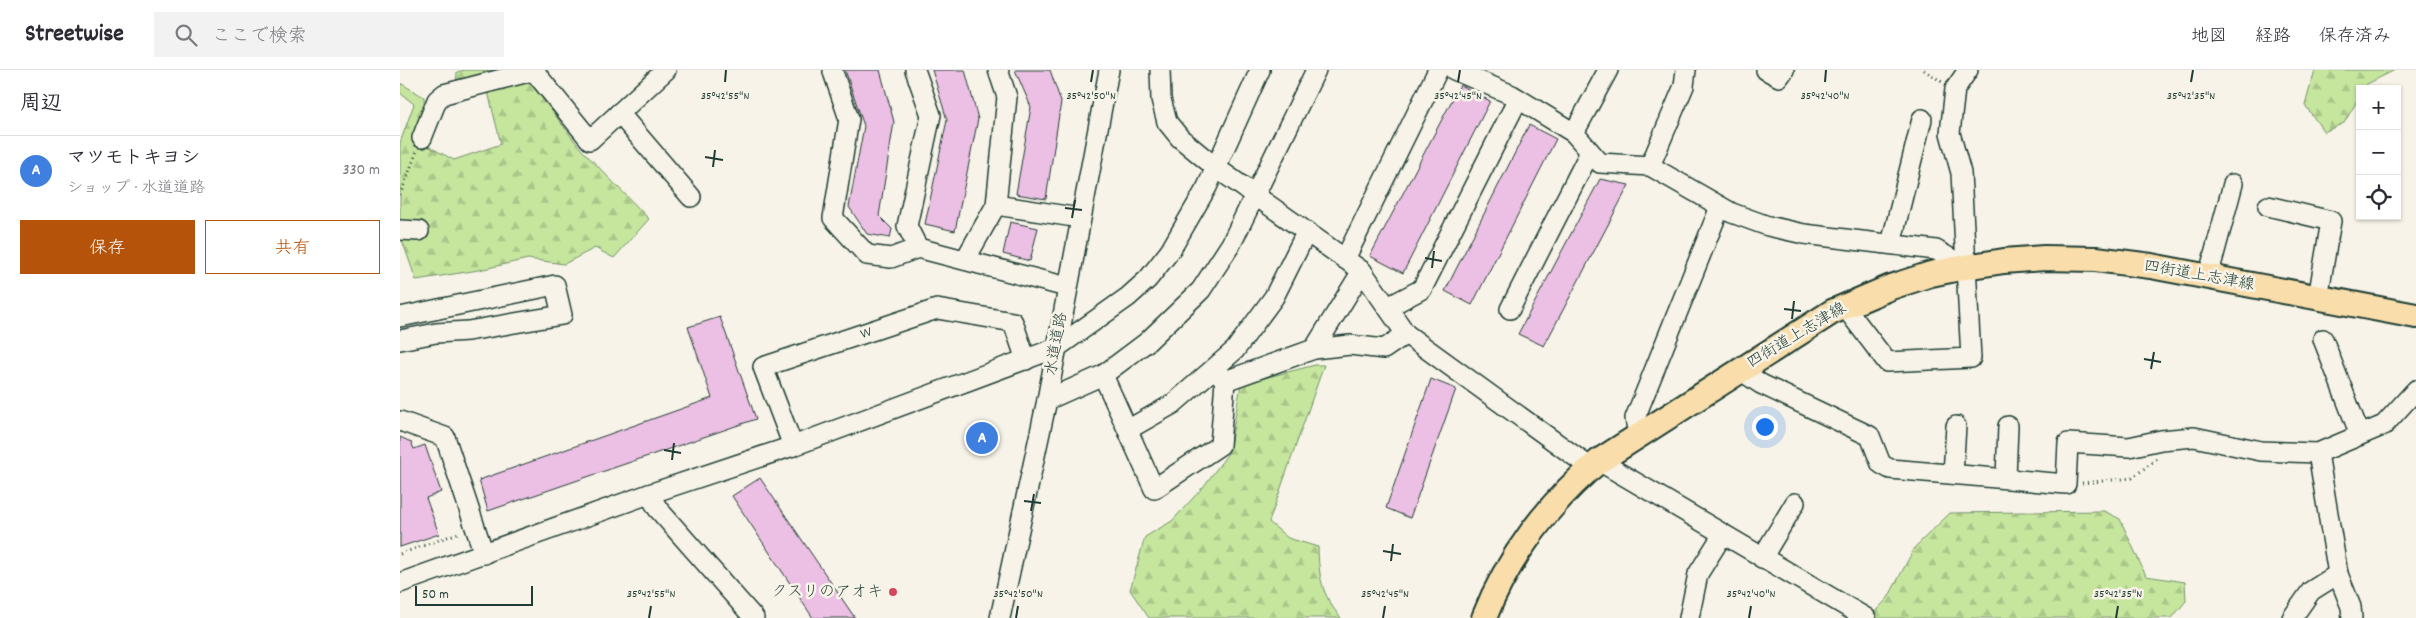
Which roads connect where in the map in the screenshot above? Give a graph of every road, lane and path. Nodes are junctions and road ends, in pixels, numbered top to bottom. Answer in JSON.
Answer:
{"nodes":[{"id":1,"x":535,"y":70,"type":"edge"},
{"id":2,"x":666,"y":70,"type":"edge"},
{"id":3,"x":915,"y":70,"type":"edge"},
{"id":4,"x":998,"y":70,"type":"edge"},
{"id":5,"x":1109,"y":70,"type":"edge"},
{"id":6,"x":1160,"y":70,"type":"edge"},
{"id":7,"x":1175,"y":70,"type":"edge"},
{"id":8,"x":1260,"y":70,"type":"edge"},
{"id":9,"x":1316,"y":70,"type":"edge"},
{"id":10,"x":1438,"y":70,"type":"edge"},
{"id":11,"x":1454,"y":70,"type":"edge"},
{"id":12,"x":1608,"y":70,"type":"edge"},
{"id":13,"x":1686,"y":70,"type":"edge"},
{"id":14,"x":1766,"y":70,"type":"edge"},
{"id":15,"x":1784,"y":70,"type":"edge"},
{"id":16,"x":1968,"y":70,"type":"edge"},
{"id":17,"x":833,"y":72,"type":"dead end"},
{"id":18,"x":1160,"y":99,"type":"junction"},
{"id":19,"x":1518,"y":99,"type":"junction"},
{"id":20,"x":619,"y":114,"type":"junction"},
{"id":21,"x":1922,"y":118,"type":"dead end"},
{"id":22,"x":1574,"y":133,"type":"junction"},
{"id":23,"x":422,"y":138,"type":"joint"},
{"id":24,"x":1590,"y":152,"type":"junction"},
{"id":25,"x":1650,"y":166,"type":"junction"},
{"id":26,"x":1215,"y":167,"type":"junction"},
{"id":27,"x":2233,"y":184,"type":"dead end"},
{"id":28,"x":400,"y":195,"type":"edge"},
{"id":29,"x":1256,"y":195,"type":"junction"},
{"id":30,"x":691,"y":197,"type":"dead end"},
{"id":31,"x":996,"y":205,"type":"junction"},
{"id":32,"x":2268,"y":206,"type":"dead end"},
{"id":33,"x":1720,"y":207,"type":"junction"},
{"id":34,"x":1080,"y":218,"type":"junction"},
{"id":35,"x":400,"y":230,"type":"edge"},
{"id":36,"x":419,"y":231,"type":"dead end"},
{"id":37,"x":1306,"y":233,"type":"junction"},
{"id":38,"x":1891,"y":244,"type":"junction"},
{"id":39,"x":918,"y":248,"type":"junction"},
{"id":40,"x":1345,"y":259,"type":"junction"},
{"id":41,"x":966,"y":260,"type":"junction"},
{"id":42,"x":1965,"y":268,"type":"junction"},
{"id":43,"x":1362,"y":271,"type":"junction"},
{"id":44,"x":2208,"y":277,"type":"junction"},
{"id":45,"x":1067,"y":287,"type":"junction"},
{"id":46,"x":2318,"y":298,"type":"junction"},
{"id":47,"x":1845,"y":306,"type":"junction"},
{"id":48,"x":1388,"y":307,"type":"junction"},
{"id":49,"x":1510,"y":309,"type":"dead end"},
{"id":50,"x":2416,"y":316,"type":"edge"},
{"id":51,"x":400,"y":317,"type":"edge"},
{"id":52,"x":1406,"y":334,"type":"junction"},
{"id":53,"x":2323,"y":339,"type":"dead end"},
{"id":54,"x":400,"y":340,"type":"edge"},
{"id":55,"x":1056,"y":348,"type":"junction"},
{"id":56,"x":1314,"y":349,"type":"junction"},
{"id":57,"x":1026,"y":360,"type":"junction"},
{"id":58,"x":1740,"y":370,"type":"junction"},
{"id":59,"x":1103,"y":375,"type":"junction"},
{"id":60,"x":1220,"y":375,"type":"junction"},
{"id":61,"x":2416,"y":390,"type":"edge"},
{"id":62,"x":1047,"y":400,"type":"junction"},
{"id":63,"x":400,"y":421,"type":"edge"},
{"id":64,"x":1956,"y":426,"type":"dead end"},
{"id":65,"x":2008,"y":426,"type":"dead end"},
{"id":66,"x":1129,"y":429,"type":"junction"},
{"id":67,"x":1638,"y":435,"type":"junction"},
{"id":68,"x":2360,"y":435,"type":"junction"},
{"id":69,"x":2179,"y":438,"type":"junction"},
{"id":70,"x":793,"y":446,"type":"junction"},
{"id":71,"x":2318,"y":453,"type":"junction"},
{"id":72,"x":1595,"y":464,"type":"junction"},
{"id":73,"x":1953,"y":474,"type":"junction"},
{"id":74,"x":2006,"y":478,"type":"junction"},
{"id":75,"x":2066,"y":484,"type":"junction"},
{"id":76,"x":649,"y":494,"type":"junction"},
{"id":77,"x":1796,"y":503,"type":"dead end"},
{"id":78,"x":468,"y":530,"type":"dead end"},
{"id":79,"x":1723,"y":534,"type":"junction"},
{"id":80,"x":400,"y":554,"type":"edge"},
{"id":81,"x":484,"y":554,"type":"junction"},
{"id":82,"x":1762,"y":558,"type":"junction"},
{"id":83,"x":2338,"y":574,"type":"junction"},
{"id":84,"x":400,"y":584,"type":"edge"},
{"id":85,"x":754,"y":618,"type":"edge"},
{"id":86,"x":1000,"y":618,"type":"edge"},
{"id":87,"x":1487,"y":618,"type":"edge"},
{"id":88,"x":1689,"y":618,"type":"edge"},
{"id":89,"x":1866,"y":618,"type":"edge"},
{"id":90,"x":2292,"y":618,"type":"edge"},
{"id":91,"x":2352,"y":618,"type":"edge"}],
"edges":[{"from":1,"to":20,"type":"street"},
{"from":1,"to":23,"type":"street"},
{"from":2,"to":20,"type":"street"},
{"from":3,"to":39,"type":"street"},
{"from":4,"to":31,"type":"street"},
{"from":5,"to":34,"type":"street","name":"水道道路"},
{"from":6,"to":18,"type":"street"},
{"from":7,"to":18,"type":"street"},
{"from":8,"to":26,"type":"street"},
{"from":9,"to":29,"type":"street"},
{"from":10,"to":40,"type":"street"},
{"from":11,"to":19,"type":"street"},
{"from":12,"to":22,"type":"street"},
{"from":13,"to":25,"type":"street"},
{"from":14,"to":15,"type":"street"},
{"from":16,"to":42,"type":"street"},
{"from":17,"to":39,"type":"street"},
{"from":18,"to":26,"type":"street"},
{"from":19,"to":22,"type":"street"},
{"from":19,"to":48,"type":"street"},
{"from":20,"to":30,"type":"street"},
{"from":21,"to":38,"type":"street"},
{"from":22,"to":24,"type":"street"},
{"from":23,"to":28,"type":"path"},
{"from":24,"to":25,"type":"street"},
{"from":24,"to":49,"type":"street"},
{"from":25,"to":33,"type":"street"},
{"from":26,"to":29,"type":"street"},
{"from":26,"to":55,"type":"street"},
{"from":27,"to":44,"type":"street"},
{"from":29,"to":37,"type":"street"},
{"from":29,"to":59,"type":"street"},
{"from":31,"to":34,"type":"street"},
{"from":31,"to":41,"type":"street"},
{"from":32,"to":46,"type":"street"},
{"from":33,"to":38,"type":"street"},
{"from":33,"to":67,"type":"street"},
{"from":34,"to":45,"type":"street","name":"水道道路"},
{"from":35,"to":36,"type":"street"},
{"from":37,"to":40,"type":"street"},
{"from":37,"to":60,"type":"street"},
{"from":38,"to":42,"type":"street"},
{"from":39,"to":41,"type":"street"},
{"from":40,"to":43,"type":"street"},
{"from":41,"to":45,"type":"street"},
{"from":42,"to":44,"type":"main road","name":"四街道上志津線"},
{"from":42,"to":47,"type":"main road","name":"四街道上志津線"},
{"from":42,"to":47,"type":"street"},
{"from":43,"to":48,"type":"street"},
{"from":43,"to":56,"type":"street"},
{"from":44,"to":46,"type":"main road","name":"四街道上志津線"},
{"from":45,"to":55,"type":"street","name":"水道道路"},
{"from":46,"to":50,"type":"main road","name":"四街道上志津線"},
{"from":47,"to":58,"type":"main road","name":"四街道上志津線"},
{"from":48,"to":52,"type":"street"},
{"from":51,"to":54,"type":"street"},
{"from":52,"to":56,"type":"street"},
{"from":52,"to":72,"type":"street"},
{"from":53,"to":68,"type":"street"},
{"from":55,"to":57,"type":"street"},
{"from":55,"to":62,"type":"street","name":"水道道路"},
{"from":56,"to":60,"type":"street"},
{"from":57,"to":70,"type":"street"},
{"from":57,"to":70,"type":"street","name":"ｗ"},
{"from":58,"to":67,"type":"main road","name":"四街道上志津線"},
{"from":58,"to":73,"type":"street"},
{"from":59,"to":62,"type":"street"},
{"from":59,"to":66,"type":"street"},
{"from":60,"to":66,"type":"street"},
{"from":60,"to":66,"type":"street"},
{"from":61,"to":68,"type":"street"},
{"from":62,"to":86,"type":"street","name":"水道道路"},
{"from":63,"to":81,"type":"street"},
{"from":64,"to":73,"type":"street"},
{"from":65,"to":74,"type":"street"},
{"from":67,"to":72,"type":"main road","name":"四街道上志津線"},
{"from":68,"to":71,"type":"street"},
{"from":69,"to":71,"type":"street"},
{"from":69,"to":75,"type":"path"},
{"from":69,"to":75,"type":"street"},
{"from":70,"to":76,"type":"street"},
{"from":71,"to":83,"type":"street"},
{"from":72,"to":79,"type":"street"},
{"from":72,"to":87,"type":"main road","name":"四街道上志津線"},
{"from":73,"to":74,"type":"street"},
{"from":74,"to":75,"type":"street"},
{"from":76,"to":81,"type":"street"},
{"from":76,"to":85,"type":"street"},
{"from":77,"to":82,"type":"street"},
{"from":78,"to":80,"type":"path"},
{"from":79,"to":82,"type":"street"},
{"from":79,"to":88,"type":"street"},
{"from":81,"to":84,"type":"street"},
{"from":82,"to":89,"type":"street"},
{"from":83,"to":90,"type":"street"},
{"from":83,"to":91,"type":"street"}]}
